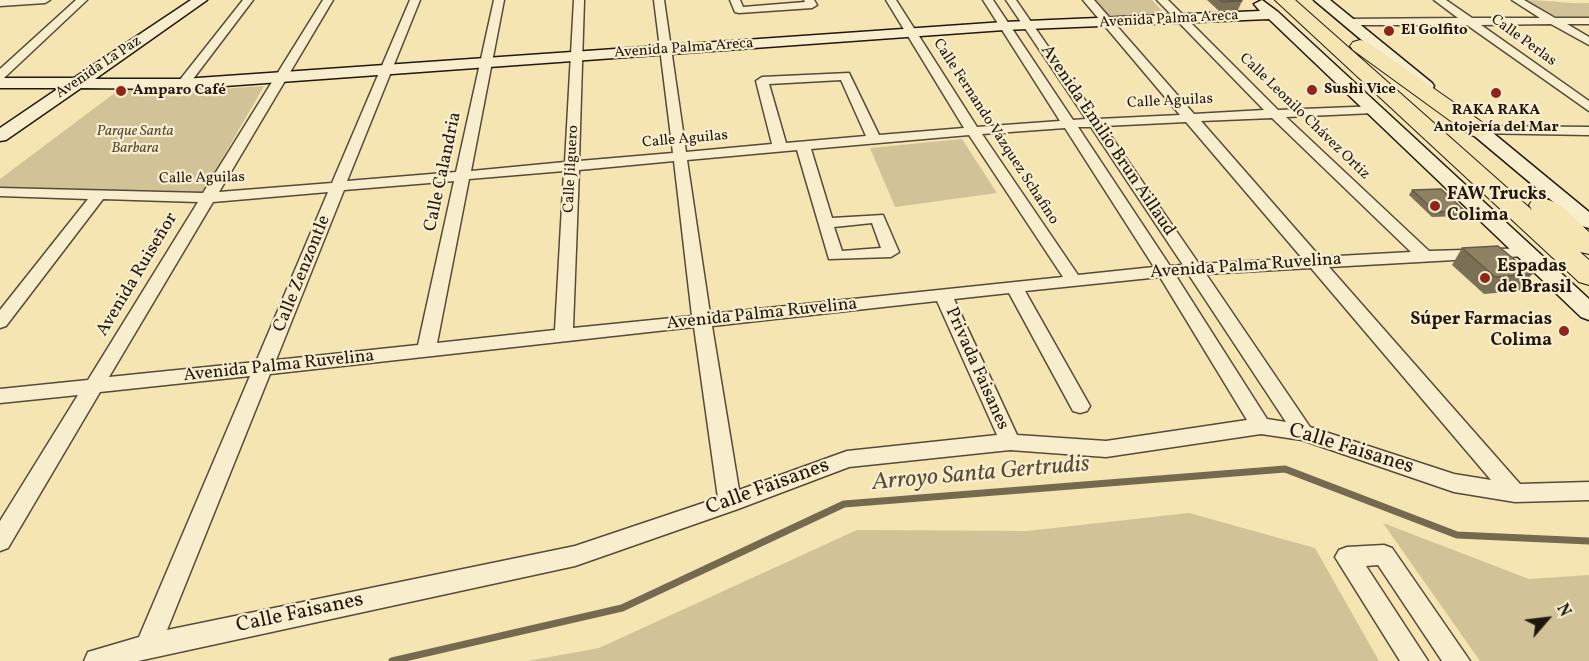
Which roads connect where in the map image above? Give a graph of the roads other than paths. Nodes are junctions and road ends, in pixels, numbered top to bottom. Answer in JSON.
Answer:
{"nodes":[{"id":1,"x":45,"y":0,"type":"edge"},
{"id":2,"x":82,"y":0,"type":"edge"},
{"id":3,"x":180,"y":0,"type":"edge"},
{"id":4,"x":200,"y":0,"type":"edge"},
{"id":5,"x":248,"y":0,"type":"edge"},
{"id":6,"x":328,"y":0,"type":"edge"},
{"id":7,"x":415,"y":0,"type":"edge"},
{"id":8,"x":499,"y":0,"type":"edge"},
{"id":9,"x":579,"y":0,"type":"edge"},
{"id":10,"x":659,"y":0,"type":"edge"},
{"id":11,"x":735,"y":0,"type":"edge"},
{"id":12,"x":809,"y":0,"type":"edge"},
{"id":13,"x":891,"y":0,"type":"edge"},
{"id":14,"x":988,"y":0,"type":"edge"},
{"id":15,"x":1011,"y":0,"type":"edge"},
{"id":16,"x":1088,"y":0,"type":"edge"},
{"id":17,"x":1162,"y":0,"type":"edge"},
{"id":18,"x":1257,"y":0,"type":"edge"},
{"id":19,"x":1304,"y":0,"type":"edge"},
{"id":20,"x":1321,"y":0,"type":"edge"},
{"id":21,"x":1439,"y":0,"type":"edge"},
{"id":22,"x":1517,"y":0,"type":"edge"},
{"id":23,"x":0,"y":3,"type":"edge"},
{"id":24,"x":1278,"y":7,"type":"edge"},
{"id":25,"x":1181,"y":19,"type":"junction"},
{"id":26,"x":1470,"y":21,"type":"junction"},
{"id":27,"x":1556,"y":21,"type":"junction"},
{"id":28,"x":1589,"y":21,"type":"edge"},
{"id":29,"x":1107,"y":23,"type":"junction"},
{"id":30,"x":1028,"y":25,"type":"junction"},
{"id":31,"x":1004,"y":26,"type":"junction"},
{"id":32,"x":1338,"y":31,"type":"junction"},
{"id":33,"x":911,"y":33,"type":"junction"},
{"id":34,"x":1589,"y":42,"type":"edge"},
{"id":35,"x":667,"y":50,"type":"junction"},
{"id":36,"x":577,"y":56,"type":"junction"},
{"id":37,"x":486,"y":63,"type":"junction"},
{"id":38,"x":386,"y":70,"type":"junction"},
{"id":39,"x":0,"y":76,"type":"edge"},
{"id":40,"x":280,"y":78,"type":"junction"},
{"id":41,"x":74,"y":81,"type":"junction"},
{"id":42,"x":0,"y":83,"type":"edge"},
{"id":43,"x":183,"y":84,"type":"junction"},
{"id":44,"x":1589,"y":107,"type":"edge"},
{"id":45,"x":1374,"y":109,"type":"junction"},
{"id":46,"x":1275,"y":114,"type":"junction"},
{"id":47,"x":1189,"y":118,"type":"junction"},
{"id":48,"x":0,"y":119,"type":"edge"},
{"id":49,"x":1093,"y":123,"type":"junction"},
{"id":50,"x":1067,"y":124,"type":"junction"},
{"id":51,"x":1478,"y":130,"type":"junction"},
{"id":52,"x":1589,"y":130,"type":"edge"},
{"id":53,"x":973,"y":131,"type":"junction"},
{"id":54,"x":0,"y":136,"type":"edge"},
{"id":55,"x":874,"y":140,"type":"junction"},
{"id":56,"x":803,"y":146,"type":"junction"},
{"id":57,"x":780,"y":148,"type":"junction"},
{"id":58,"x":679,"y":157,"type":"junction"},
{"id":59,"x":572,"y":167,"type":"junction"},
{"id":60,"x":463,"y":177,"type":"junction"},
{"id":61,"x":338,"y":187,"type":"junction"},
{"id":62,"x":0,"y":192,"type":"edge"},
{"id":63,"x":99,"y":195,"type":"junction"},
{"id":64,"x":207,"y":198,"type":"junction"},
{"id":65,"x":1526,"y":219,"type":"junction"},
{"id":66,"x":1589,"y":222,"type":"edge"},
{"id":67,"x":826,"y":223,"type":"dead end"},
{"id":68,"x":1589,"y":246,"type":"edge"},
{"id":69,"x":1526,"y":251,"type":"junction"},
{"id":70,"x":1425,"y":257,"type":"junction"},
{"id":71,"x":1314,"y":262,"type":"junction"},
{"id":72,"x":1195,"y":268,"type":"junction"},
{"id":73,"x":1165,"y":271,"type":"junction"},
{"id":74,"x":1589,"y":276,"type":"edge"},
{"id":75,"x":1074,"y":281,"type":"junction"},
{"id":76,"x":1015,"y":288,"type":"junction"},
{"id":77,"x":1589,"y":289,"type":"edge"},
{"id":78,"x":943,"y":296,"type":"junction"},
{"id":79,"x":1589,"y":312,"type":"edge"},
{"id":80,"x":702,"y":321,"type":"junction"},
{"id":81,"x":0,"y":322,"type":"edge"},
{"id":82,"x":564,"y":337,"type":"junction"},
{"id":83,"x":426,"y":352,"type":"junction"},
{"id":84,"x":264,"y":369,"type":"junction"},
{"id":85,"x":93,"y":386,"type":"junction"},
{"id":86,"x":0,"y":396,"type":"edge"},
{"id":87,"x":1080,"y":406,"type":"dead end"},
{"id":88,"x":1261,"y":426,"type":"junction"},
{"id":89,"x":1303,"y":432,"type":"junction"},
{"id":90,"x":1010,"y":442,"type":"junction"},
{"id":91,"x":1589,"y":491,"type":"edge"},
{"id":92,"x":1515,"y":493,"type":"junction"},
{"id":93,"x":730,"y":503,"type":"junction"},
{"id":94,"x":0,"y":540,"type":"edge"},
{"id":95,"x":148,"y":646,"type":"junction"},
{"id":96,"x":97,"y":661,"type":"edge"},
{"id":97,"x":1415,"y":661,"type":"edge"},
{"id":98,"x":1457,"y":661,"type":"edge"}],
"edges":[{"from":1,"to":23,"type":"street"},
{"from":2,"to":39,"type":"street"},
{"from":3,"to":41,"type":"street","name":"Avenida La Paz"},
{"from":4,"to":41,"type":"street","name":"Avenida La Paz"},
{"from":5,"to":43,"type":"street"},
{"from":6,"to":40,"type":"street","name":"Avenida Ruiseñor"},
{"from":7,"to":38,"type":"street","name":"Calle Zenzontle"},
{"from":8,"to":37,"type":"street","name":"Calle Calandria"},
{"from":9,"to":36,"type":"street","name":"Calle Jilguero"},
{"from":10,"to":35,"type":"street"},
{"from":11,"to":12,"type":"street"},
{"from":13,"to":33,"type":"street","name":"Calle Fernando Vázquez Schafino"},
{"from":14,"to":31,"type":"street","name":"Avenida Emilio Brun Aillaud"},
{"from":15,"to":30,"type":"street","name":"Avenida Emilio Brun Aillaud"},
{"from":16,"to":29,"type":"street"},
{"from":17,"to":25,"type":"street","name":"Calle Leonilo Chávez Ortiz"},
{"from":18,"to":24,"type":"street"},
{"from":19,"to":32,"type":"highway"},
{"from":20,"to":32,"type":"street"},
{"from":21,"to":26,"type":"street","name":"Calle Perlas"},
{"from":22,"to":27,"type":"street"},
{"from":24,"to":25,"type":"street","name":"Avenida Palma Areca"},
{"from":24,"to":32,"type":"highway"},
{"from":24,"to":45,"type":"street"},
{"from":25,"to":29,"type":"street","name":"Avenida Palma Areca"},
{"from":25,"to":46,"type":"street","name":"Calle Leonilo Chávez Ortiz"},
{"from":26,"to":27,"type":"street"},
{"from":26,"to":32,"type":"street"},
{"from":26,"to":44,"type":"street","name":"Calle Perlas"},
{"from":27,"to":28,"type":"street"},
{"from":27,"to":34,"type":"street"},
{"from":29,"to":30,"type":"street","name":"Avenida Palma Areca"},
{"from":29,"to":47,"type":"street"},
{"from":30,"to":31,"type":"street","name":"Avenida Palma Areca"},
{"from":30,"to":49,"type":"street","name":"Avenida Emilio Brun Aillaud"},
{"from":31,"to":33,"type":"street","name":"Avenida Palma Areca"},
{"from":31,"to":50,"type":"street","name":"Avenida Emilio Brun Aillaud"},
{"from":32,"to":45,"type":"highway"},
{"from":32,"to":51,"type":"highway"},
{"from":32,"to":65,"type":"highway"},
{"from":32,"to":68,"type":"highway"},
{"from":33,"to":35,"type":"street","name":"Avenida Palma Areca"},
{"from":33,"to":53,"type":"street","name":"Calle Fernando Vázquez Schafino"},
{"from":35,"to":36,"type":"street","name":"Avenida Palma Areca"},
{"from":35,"to":58,"type":"street"},
{"from":36,"to":37,"type":"street","name":"Avenida Palma Areca"},
{"from":36,"to":59,"type":"street","name":"Calle Jilguero"},
{"from":37,"to":38,"type":"street","name":"Avenida Palma Areca"},
{"from":37,"to":60,"type":"street","name":"Calle Calandria"},
{"from":38,"to":40,"type":"street","name":"Avenida Palma Areca"},
{"from":38,"to":61,"type":"street","name":"Calle Zenzontle"},
{"from":39,"to":41,"type":"street","name":"Avenida Palma Areca"},
{"from":40,"to":43,"type":"street","name":"Avenida Palma Areca"},
{"from":40,"to":64,"type":"street","name":"Avenida Ruiseñor"},
{"from":41,"to":42,"type":"street","name":"Avenida Palma Areca"},
{"from":41,"to":43,"type":"street","name":"Avenida Palma Areca"},
{"from":41,"to":48,"type":"street","name":"Avenida La Paz"},
{"from":41,"to":54,"type":"street","name":"Avenida La Paz"},
{"from":45,"to":46,"type":"street","name":"Calle Aguilas"},
{"from":45,"to":69,"type":"street"},
{"from":46,"to":47,"type":"street","name":"Calle Aguilas"},
{"from":46,"to":70,"type":"street","name":"Calle Leonilo Chávez Ortiz"},
{"from":47,"to":49,"type":"street","name":"Calle Aguilas"},
{"from":47,"to":71,"type":"street"},
{"from":49,"to":50,"type":"street","name":"Calle Aguilas"},
{"from":49,"to":72,"type":"street","name":"Avenida Emilio Brun Aillaud"},
{"from":50,"to":53,"type":"street","name":"Calle Aguilas"},
{"from":50,"to":73,"type":"street","name":"Avenida Emilio Brun Aillaud"},
{"from":51,"to":52,"type":"street"},
{"from":51,"to":66,"type":"street"},
{"from":53,"to":55,"type":"street","name":"Calle Aguilas"},
{"from":53,"to":75,"type":"street","name":"Calle Fernando Vázquez Schafino"},
{"from":55,"to":56,"type":"street","name":"Calle Aguilas"},
{"from":55,"to":57,"type":"street"},
{"from":56,"to":57,"type":"street","name":"Calle Aguilas"},
{"from":56,"to":67,"type":"street"},
{"from":57,"to":58,"type":"street","name":"Calle Aguilas"},
{"from":58,"to":59,"type":"street","name":"Calle Aguilas"},
{"from":58,"to":80,"type":"street"},
{"from":59,"to":60,"type":"street","name":"Calle Aguilas"},
{"from":59,"to":82,"type":"street","name":"Calle Jilguero"},
{"from":60,"to":61,"type":"street","name":"Calle Aguilas"},
{"from":60,"to":83,"type":"street","name":"Calle Calandria"},
{"from":61,"to":64,"type":"street","name":"Calle Aguilas"},
{"from":61,"to":84,"type":"street","name":"Calle Zenzontle"},
{"from":62,"to":63,"type":"street","name":"Calle Aguilas"},
{"from":63,"to":64,"type":"street","name":"Calle Aguilas"},
{"from":63,"to":81,"type":"street"},
{"from":64,"to":85,"type":"street","name":"Avenida Ruiseñor"},
{"from":65,"to":74,"type":"highway"},
{"from":65,"to":77,"type":"highway"},
{"from":69,"to":70,"type":"street","name":"Avenida Palma Ruvelina"},
{"from":69,"to":79,"type":"street"},
{"from":70,"to":71,"type":"street","name":"Avenida Palma Ruvelina"},
{"from":71,"to":72,"type":"street","name":"Avenida Palma Ruvelina"},
{"from":71,"to":92,"type":"street"},
{"from":72,"to":73,"type":"street","name":"Avenida Palma Ruvelina"},
{"from":72,"to":89,"type":"street","name":"Avenida Emilio Brun Aillaud"},
{"from":73,"to":75,"type":"street","name":"Avenida Palma Ruvelina"},
{"from":73,"to":88,"type":"street","name":"Avenida Emilio Brun Aillaud"},
{"from":75,"to":76,"type":"street","name":"Avenida Palma Ruvelina"},
{"from":76,"to":78,"type":"street","name":"Avenida Palma Ruvelina"},
{"from":76,"to":87,"type":"street"},
{"from":78,"to":80,"type":"street","name":"Avenida Palma Ruvelina"},
{"from":78,"to":90,"type":"street","name":"Privada Faisanes"},
{"from":80,"to":82,"type":"street","name":"Avenida Palma Ruvelina"},
{"from":80,"to":93,"type":"street"},
{"from":82,"to":83,"type":"street","name":"Avenida Palma Ruvelina"},
{"from":83,"to":84,"type":"street","name":"Avenida Palma Ruvelina"},
{"from":84,"to":85,"type":"street","name":"Avenida Palma Ruvelina"},
{"from":84,"to":95,"type":"street","name":"Calle Zenzontle"},
{"from":85,"to":86,"type":"street","name":"Avenida Palma Ruvelina"},
{"from":85,"to":94,"type":"street","name":"Avenida Ruiseñor"},
{"from":88,"to":89,"type":"street","name":"Calle Faisanes"},
{"from":88,"to":90,"type":"street","name":"Calle Faisanes"},
{"from":89,"to":92,"type":"street","name":"Calle Faisanes"},
{"from":90,"to":93,"type":"street","name":"Calle Faisanes"},
{"from":91,"to":92,"type":"street","name":"Calle Faisanes"},
{"from":93,"to":95,"type":"street","name":"Calle Faisanes"},
{"from":95,"to":96,"type":"street","name":"Calle Faisanes"},
{"from":97,"to":98,"type":"street"}]}
